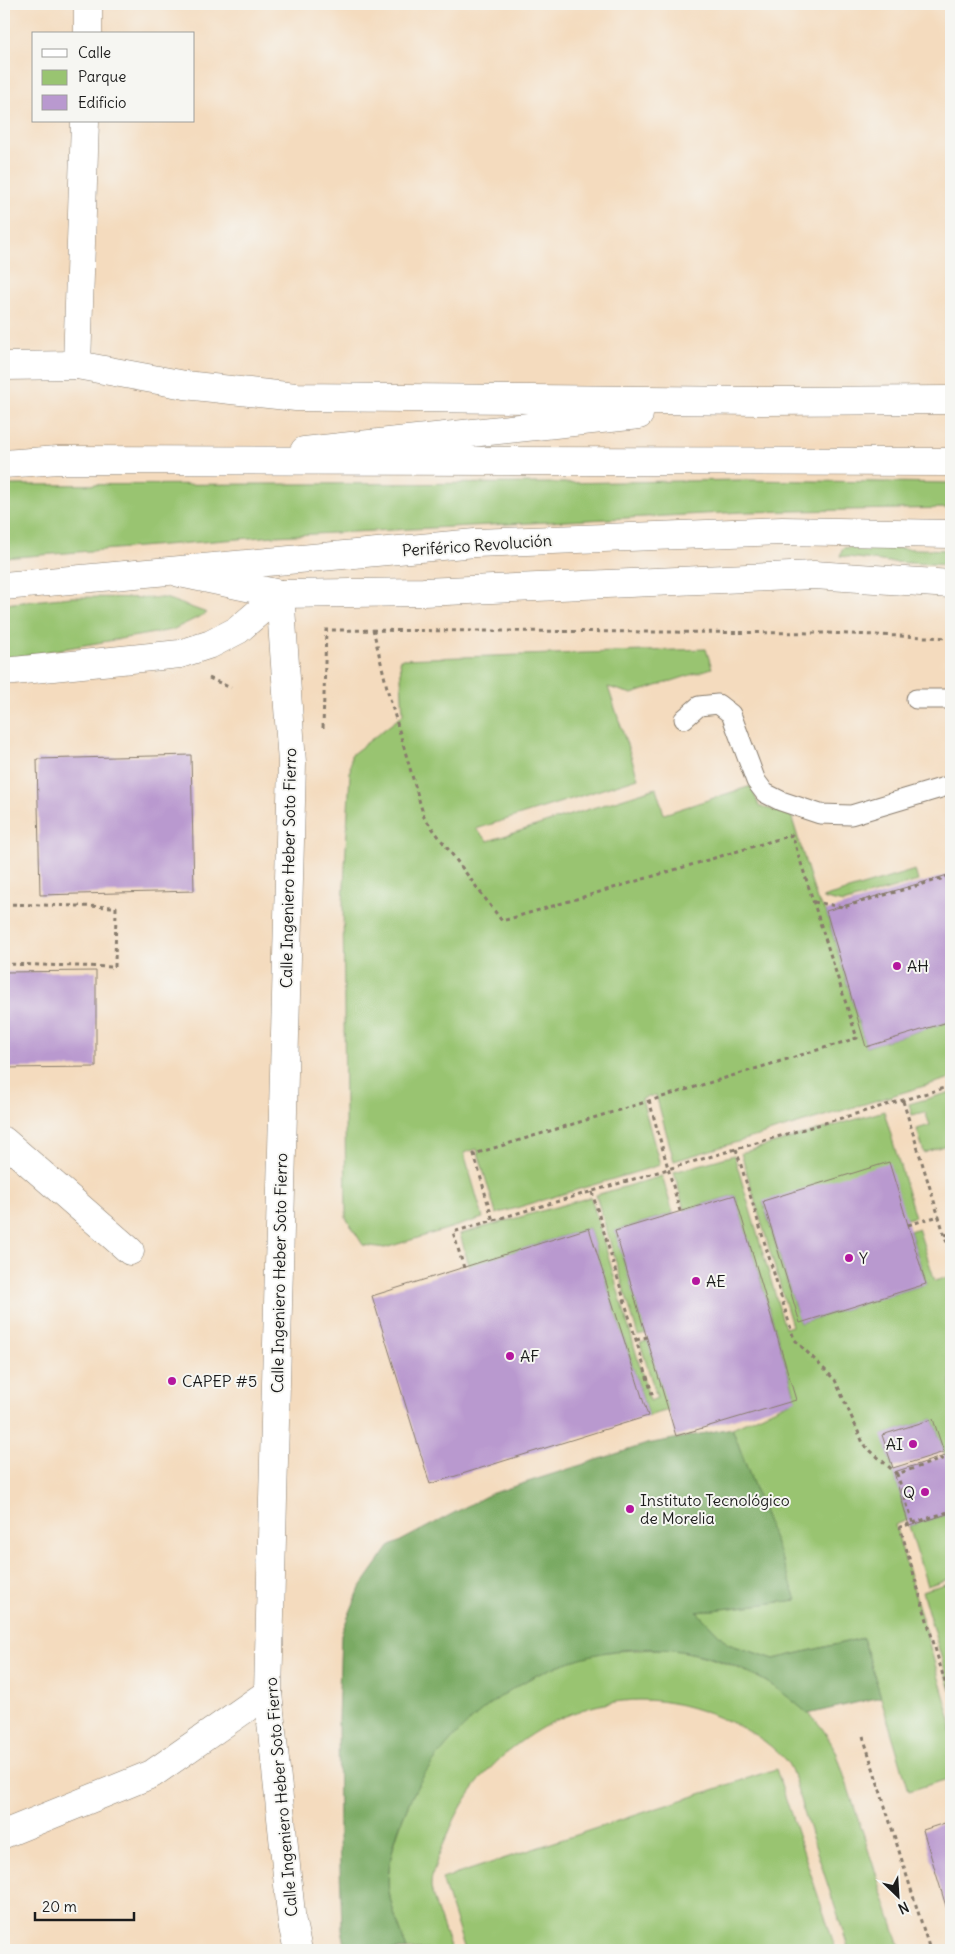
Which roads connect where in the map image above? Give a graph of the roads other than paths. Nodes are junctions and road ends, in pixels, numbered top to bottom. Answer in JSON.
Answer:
{"nodes":[{"id":1,"x":88,"y":4,"type":"edge"},
{"id":2,"x":88,"y":32,"type":"edge"},
{"id":3,"x":85,"y":122,"type":"edge"},
{"id":4,"x":77,"y":365,"type":"junction"},
{"id":5,"x":4,"y":366,"type":"edge"},
{"id":6,"x":951,"y":400,"type":"edge"},
{"id":7,"x":762,"y":401,"type":"junction"},
{"id":8,"x":211,"y":460,"type":"junction"},
{"id":9,"x":951,"y":462,"type":"edge"},
{"id":10,"x":4,"y":464,"type":"edge"},
{"id":11,"x":951,"y":534,"type":"edge"},
{"id":12,"x":172,"y":571,"type":"junction"},
{"id":13,"x":951,"y":584,"type":"edge"},
{"id":14,"x":4,"y":586,"type":"edge"},
{"id":15,"x":280,"y":594,"type":"junction"},
{"id":16,"x":4,"y":672,"type":"edge"},
{"id":17,"x":916,"y":699,"type":"dead end"},
{"id":18,"x":951,"y":699,"type":"edge"},
{"id":19,"x":684,"y":719,"type":"dead end"},
{"id":20,"x":951,"y":785,"type":"edge"},
{"id":21,"x":4,"y":1141,"type":"edge"},
{"id":22,"x":130,"y":1251,"type":"dead end"},
{"id":23,"x":268,"y":1692,"type":"junction"},
{"id":24,"x":4,"y":1834,"type":"edge"},
{"id":25,"x":298,"y":1950,"type":"edge"}],
"edges":[{"from":1,"to":2,"type":"main road"},
{"from":3,"to":4,"type":"main road"},
{"from":4,"to":5,"type":"main road"},
{"from":4,"to":7,"type":"main road"},
{"from":6,"to":7,"type":"main road"},
{"from":7,"to":8,"type":"main road"},
{"from":8,"to":9,"type":"main road"},
{"from":8,"to":10,"type":"main road"},
{"from":11,"to":12,"type":"main road","name":"Periférico Revolución"},
{"from":12,"to":14,"type":"main road","name":"Periférico Revolución"},
{"from":12,"to":15,"type":"main road"},
{"from":13,"to":15,"type":"main road"},
{"from":15,"to":16,"type":"main road"},
{"from":15,"to":23,"type":"main road","name":"Calle Ingeniero Heber Soto Fierro"},
{"from":17,"to":18,"type":"lane"},
{"from":19,"to":20,"type":"lane"},
{"from":21,"to":22,"type":"main road"},
{"from":23,"to":24,"type":"main road"},
{"from":23,"to":25,"type":"main road","name":"Calle Ingeniero Heber Soto Fierro"}]}
